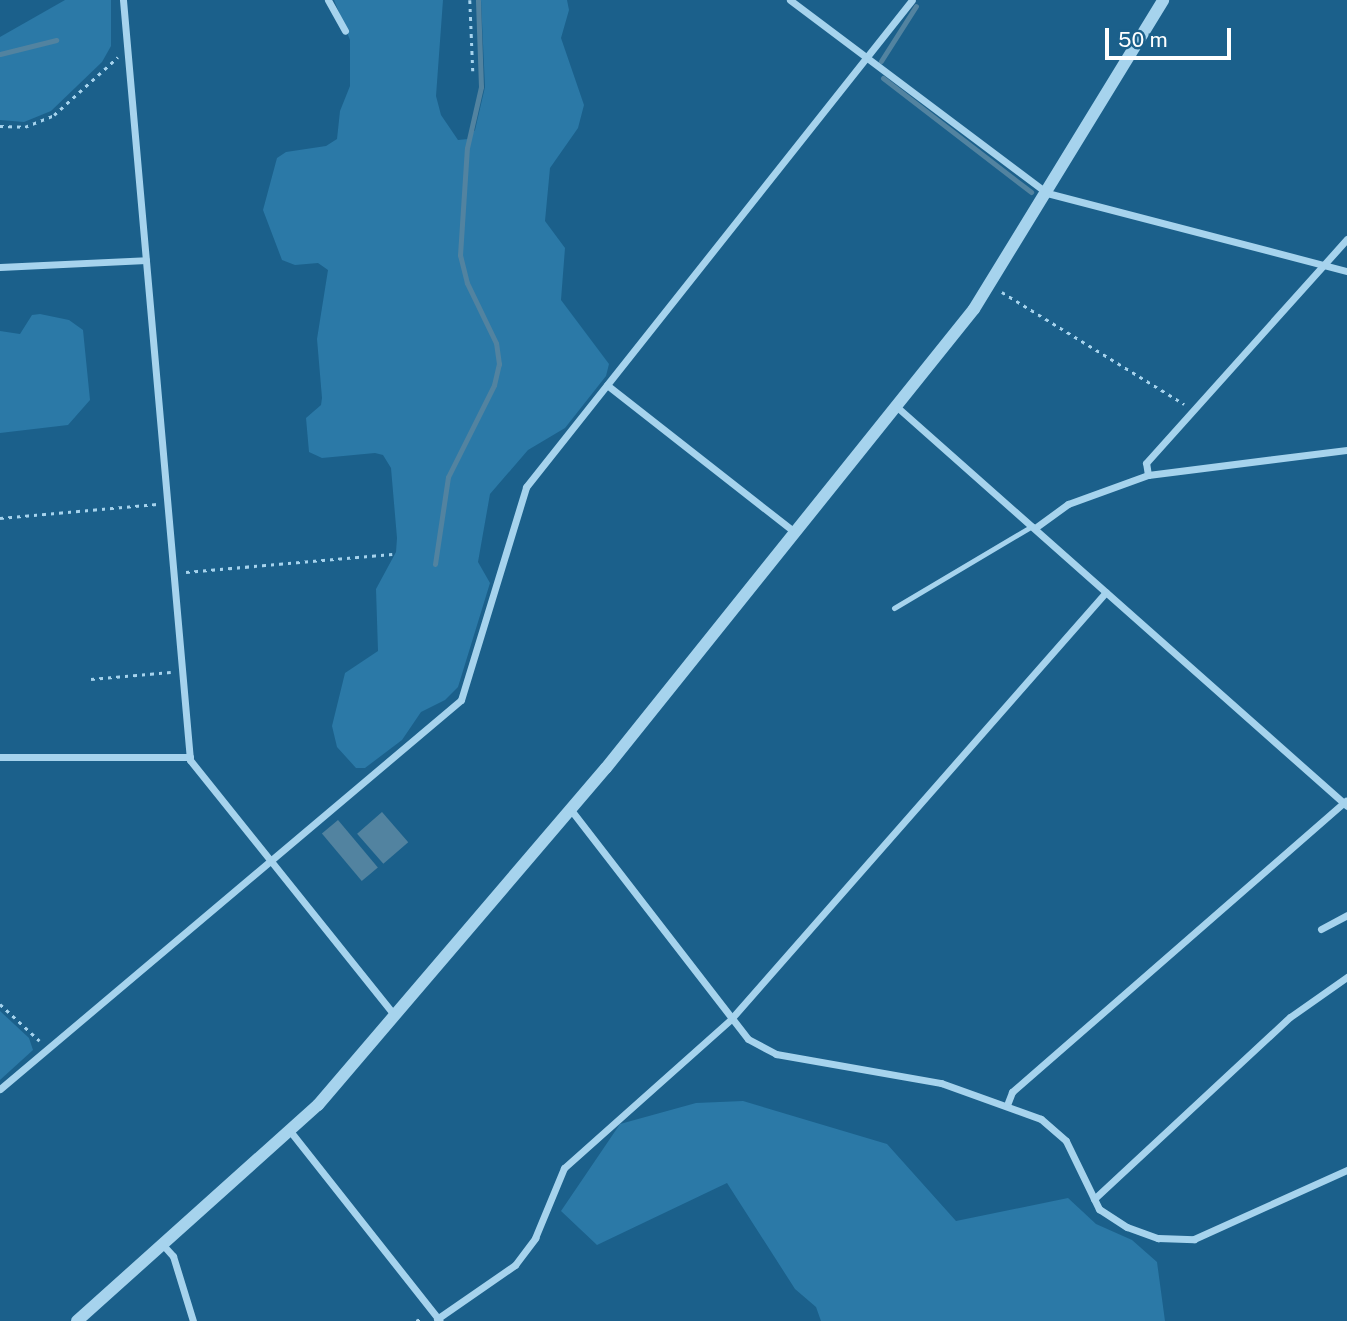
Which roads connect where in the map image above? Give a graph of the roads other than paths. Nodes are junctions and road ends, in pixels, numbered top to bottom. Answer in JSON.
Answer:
{"nodes":[{"id":1,"x":123,"y":0,"type":"edge"},
{"id":2,"x":328,"y":0,"type":"edge"},
{"id":3,"x":790,"y":0,"type":"edge"},
{"id":4,"x":912,"y":0,"type":"edge"},
{"id":5,"x":1163,"y":0,"type":"edge"},
{"id":6,"x":345,"y":31,"type":"dead end"},
{"id":7,"x":866,"y":57,"type":"junction"},
{"id":8,"x":1047,"y":193,"type":"junction"},
{"id":9,"x":1347,"y":239,"type":"edge"},
{"id":10,"x":146,"y":260,"type":"junction"},
{"id":11,"x":1324,"y":265,"type":"junction"},
{"id":12,"x":0,"y":267,"type":"edge"},
{"id":13,"x":1347,"y":271,"type":"edge"},
{"id":14,"x":607,"y":385,"type":"junction"},
{"id":15,"x":897,"y":407,"type":"junction"},
{"id":16,"x":1347,"y":450,"type":"edge"},
{"id":17,"x":1148,"y":475,"type":"junction"},
{"id":18,"x":1034,"y":527,"type":"junction"},
{"id":19,"x":796,"y":533,"type":"junction"},
{"id":20,"x":1106,"y":592,"type":"junction"},
{"id":21,"x":894,"y":608,"type":"dead end"},
{"id":22,"x":0,"y":757,"type":"edge"},
{"id":23,"x":190,"y":757,"type":"junction"},
{"id":24,"x":1346,"y":803,"type":"edge"},
{"id":25,"x":571,"y":810,"type":"junction"},
{"id":26,"x":270,"y":861,"type":"junction"},
{"id":27,"x":1347,"y":915,"type":"edge"},
{"id":28,"x":1321,"y":929,"type":"dead end"},
{"id":29,"x":1347,"y":977,"type":"edge"},
{"id":30,"x":395,"y":1016,"type":"junction"},
{"id":31,"x":730,"y":1019,"type":"junction"},
{"id":32,"x":0,"y":1089,"type":"edge"},
{"id":33,"x":1007,"y":1105,"type":"junction"},
{"id":34,"x":290,"y":1131,"type":"junction"},
{"id":35,"x":1347,"y":1170,"type":"edge"},
{"id":36,"x":1094,"y":1199,"type":"junction"},
{"id":37,"x":163,"y":1245,"type":"junction"},
{"id":38,"x":438,"y":1320,"type":"edge"},
{"id":39,"x":77,"y":1321,"type":"edge"},
{"id":40,"x":193,"y":1321,"type":"edge"}],
"edges":[{"from":1,"to":10,"type":"street"},
{"from":2,"to":6,"type":"street"},
{"from":3,"to":7,"type":"street"},
{"from":4,"to":7,"type":"street"},
{"from":5,"to":8,"type":"street"},
{"from":7,"to":8,"type":"street"},
{"from":7,"to":14,"type":"street"},
{"from":8,"to":11,"type":"street"},
{"from":8,"to":15,"type":"street"},
{"from":9,"to":11,"type":"street"},
{"from":10,"to":12,"type":"street"},
{"from":10,"to":23,"type":"street"},
{"from":11,"to":13,"type":"street"},
{"from":11,"to":17,"type":"street"},
{"from":14,"to":19,"type":"street"},
{"from":14,"to":26,"type":"street"},
{"from":15,"to":18,"type":"street"},
{"from":15,"to":19,"type":"street"},
{"from":16,"to":17,"type":"street"},
{"from":17,"to":18,"type":"street"},
{"from":18,"to":20,"type":"street"},
{"from":18,"to":21,"type":"lane"},
{"from":19,"to":25,"type":"street"},
{"from":20,"to":24,"type":"street"},
{"from":20,"to":31,"type":"street"},
{"from":22,"to":23,"type":"street"},
{"from":23,"to":26,"type":"street"},
{"from":24,"to":33,"type":"street"},
{"from":25,"to":30,"type":"street"},
{"from":25,"to":31,"type":"street"},
{"from":26,"to":30,"type":"street"},
{"from":26,"to":32,"type":"street"},
{"from":27,"to":28,"type":"street"},
{"from":29,"to":36,"type":"street"},
{"from":30,"to":34,"type":"street"},
{"from":31,"to":33,"type":"street"},
{"from":31,"to":38,"type":"street"},
{"from":33,"to":36,"type":"street"},
{"from":34,"to":37,"type":"street"},
{"from":34,"to":38,"type":"street"},
{"from":35,"to":36,"type":"street"},
{"from":37,"to":39,"type":"street"},
{"from":37,"to":40,"type":"street"}]}
